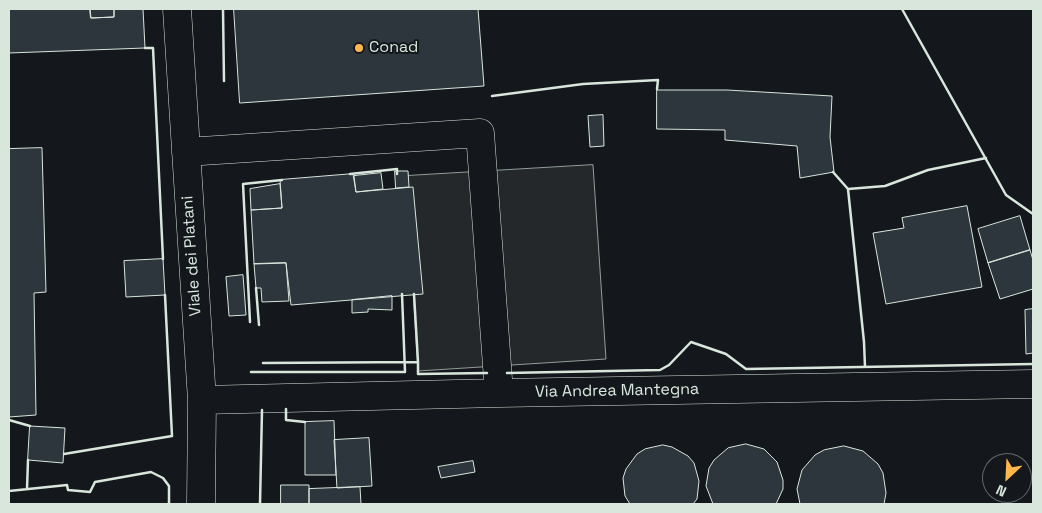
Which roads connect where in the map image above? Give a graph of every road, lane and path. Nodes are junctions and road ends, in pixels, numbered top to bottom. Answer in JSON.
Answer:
{"nodes":[{"id":1,"x":177,"y":9,"type":"edge"},
{"id":2,"x":186,"y":152,"type":"junction"},
{"id":3,"x":1033,"y":384,"type":"edge"},
{"id":4,"x":499,"y":393,"type":"junction"},
{"id":5,"x":202,"y":400,"type":"junction"},
{"id":6,"x":202,"y":504,"type":"edge"}],
"edges":[{"from":1,"to":2,"type":"street","name":"Viale dei Platani"},
{"from":2,"to":4,"type":"street"},
{"from":2,"to":5,"type":"street","name":"Viale dei Platani"},
{"from":3,"to":4,"type":"street","name":"Via Andrea Mantegna"},
{"from":4,"to":5,"type":"street","name":"Via Andrea Mantegna"},
{"from":5,"to":6,"type":"street","name":"Viale dei Platani"}]}
